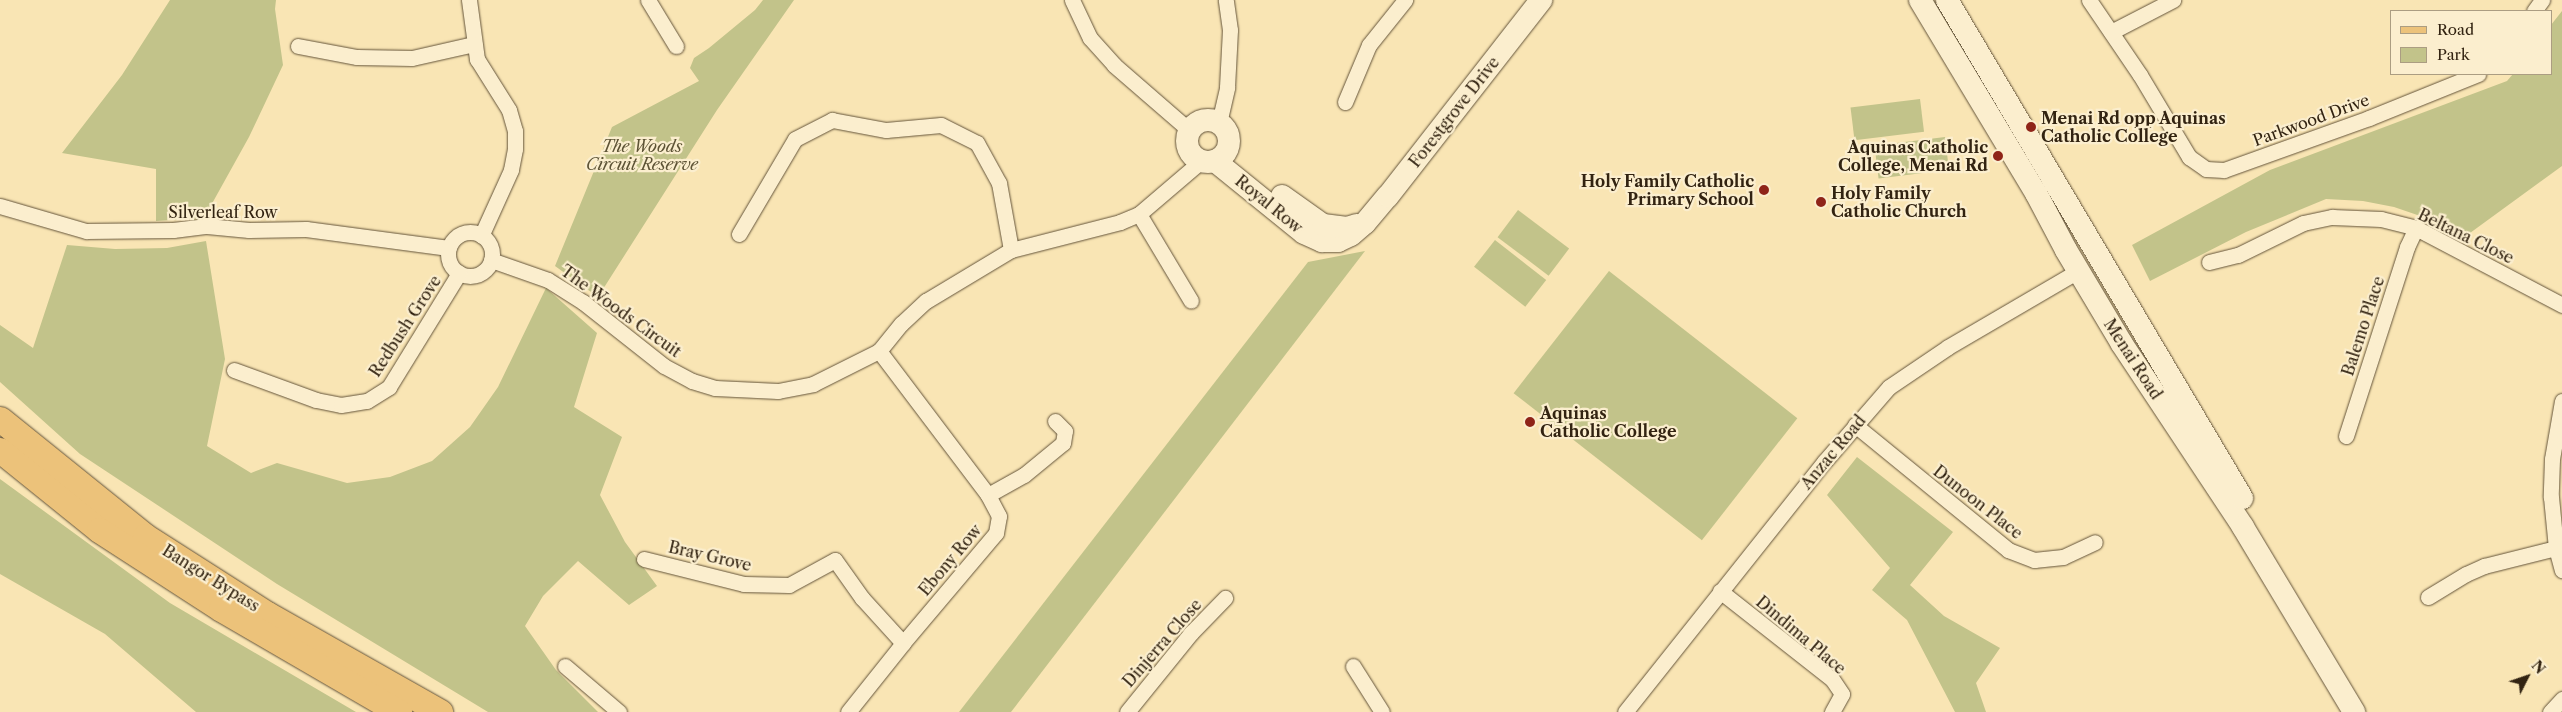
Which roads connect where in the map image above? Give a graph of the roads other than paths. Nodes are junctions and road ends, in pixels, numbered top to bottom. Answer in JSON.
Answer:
{"nodes":[{"id":1,"x":469,"y":0,"type":"edge"},
{"id":2,"x":648,"y":0,"type":"edge"},
{"id":3,"x":1072,"y":0,"type":"edge"},
{"id":4,"x":1226,"y":0,"type":"edge"},
{"id":5,"x":1405,"y":0,"type":"edge"},
{"id":6,"x":1541,"y":0,"type":"edge"},
{"id":7,"x":1920,"y":0,"type":"edge"},
{"id":8,"x":1947,"y":0,"type":"edge"},
{"id":9,"x":2089,"y":0,"type":"edge"},
{"id":10,"x":2173,"y":0,"type":"edge"},
{"id":11,"x":2111,"y":32,"type":"junction"},
{"id":12,"x":474,"y":44,"type":"junction"},
{"id":13,"x":298,"y":46,"type":"dead end"},
{"id":14,"x":676,"y":46,"type":"dead end"},
{"id":15,"x":2476,"y":75,"type":"edge"},
{"id":16,"x":1345,"y":102,"type":"dead end"},
{"id":17,"x":1219,"y":122,"type":"junction"},
{"id":18,"x":1189,"y":130,"type":"junction"},
{"id":19,"x":1214,"y":158,"type":"junction"},
{"id":20,"x":0,"y":206,"type":"edge"},
{"id":21,"x":1138,"y":214,"type":"junction"},
{"id":22,"x":1366,"y":223,"type":"joint"},
{"id":23,"x":2416,"y":228,"type":"junction"},
{"id":24,"x":739,"y":234,"type":"dead end"},
{"id":25,"x":481,"y":236,"type":"junction"},
{"id":26,"x":449,"y":248,"type":"junction"},
{"id":27,"x":1011,"y":250,"type":"junction"},
{"id":28,"x":2100,"y":259,"type":"junction"},
{"id":29,"x":491,"y":260,"type":"junction"},
{"id":30,"x":2208,"y":262,"type":"dead end"},
{"id":31,"x":2078,"y":271,"type":"junction"},
{"id":32,"x":460,"y":273,"type":"junction"},
{"id":33,"x":1191,"y":301,"type":"dead end"},
{"id":34,"x":2562,"y":305,"type":"edge"},
{"id":35,"x":879,"y":352,"type":"junction"},
{"id":36,"x":234,"y":370,"type":"dead end"},
{"id":37,"x":2562,"y":401,"type":"edge"},
{"id":38,"x":0,"y":419,"type":"edge"},
{"id":39,"x":1055,"y":421,"type":"dead end"},
{"id":40,"x":1855,"y":425,"type":"junction"},
{"id":41,"x":2346,"y":436,"type":"dead end"},
{"id":42,"x":0,"y":450,"type":"edge"},
{"id":43,"x":2557,"y":460,"type":"edge"},
{"id":44,"x":988,"y":495,"type":"junction"},
{"id":45,"x":2095,"y":542,"type":"dead end"},
{"id":46,"x":2556,"y":548,"type":"junction"},
{"id":47,"x":644,"y":559,"type":"dead end"},
{"id":48,"x":2562,"y":570,"type":"edge"},
{"id":49,"x":1720,"y":591,"type":"junction"},
{"id":50,"x":1225,"y":598,"type":"dead end"},
{"id":51,"x":2428,"y":598,"type":"dead end"},
{"id":52,"x":903,"y":644,"type":"junction"},
{"id":53,"x":564,"y":666,"type":"dead end"},
{"id":54,"x":1353,"y":666,"type":"dead end"},
{"id":55,"x":2562,"y":699,"type":"edge"},
{"id":56,"x":400,"y":712,"type":"edge"},
{"id":57,"x":440,"y":712,"type":"edge"},
{"id":58,"x":619,"y":712,"type":"edge"},
{"id":59,"x":848,"y":712,"type":"edge"},
{"id":60,"x":1127,"y":712,"type":"edge"},
{"id":61,"x":1382,"y":712,"type":"edge"},
{"id":62,"x":1625,"y":712,"type":"edge"},
{"id":63,"x":1832,"y":712,"type":"edge"},
{"id":64,"x":2354,"y":712,"type":"edge"},
{"id":65,"x":2370,"y":712,"type":"edge"},
{"id":66,"x":2550,"y":712,"type":"edge"}],
"edges":[{"from":1,"to":12,"type":"street"},
{"from":2,"to":14,"type":"street"},
{"from":3,"to":18,"type":"street"},
{"from":4,"to":17,"type":"street"},
{"from":5,"to":16,"type":"street"},
{"from":6,"to":22,"type":"main road","name":"Forestgrove Drive"},
{"from":7,"to":31,"type":"main road","name":"Menai Road"},
{"from":8,"to":28,"type":"main road","name":"Menai Road"},
{"from":9,"to":11,"type":"street","name":"Parkwood Drive"},
{"from":10,"to":11,"type":"street"},
{"from":11,"to":15,"type":"street","name":"Parkwood Drive"},
{"from":12,"to":13,"type":"street"},
{"from":12,"to":25,"type":"street"},
{"from":17,"to":18,"type":"main road"},
{"from":17,"to":19,"type":"main road"},
{"from":18,"to":19,"type":"main road"},
{"from":19,"to":21,"type":"street","name":"The Woods Circuit"},
{"from":19,"to":22,"type":"main road","name":"Royal Row"},
{"from":20,"to":26,"type":"street","name":"Silverleaf Row"},
{"from":21,"to":27,"type":"street","name":"The Woods Circuit"},
{"from":21,"to":33,"type":"street"},
{"from":23,"to":30,"type":"street","name":"Beltana Close"},
{"from":23,"to":34,"type":"street","name":"Beltana Close"},
{"from":23,"to":41,"type":"street","name":"Balemo Place"},
{"from":24,"to":27,"type":"street"},
{"from":25,"to":26,"type":"street"},
{"from":25,"to":29,"type":"street"},
{"from":26,"to":32,"type":"street"},
{"from":27,"to":35,"type":"street","name":"The Woods Circuit"},
{"from":28,"to":31,"type":"main road","name":"Anzac Road"},
{"from":28,"to":65,"type":"main road","name":"Menai Road"},
{"from":29,"to":32,"type":"street"},
{"from":29,"to":35,"type":"street","name":"The Woods Circuit"},
{"from":31,"to":40,"type":"street","name":"Anzac Road"},
{"from":31,"to":64,"type":"main road","name":"Menai Road"},
{"from":32,"to":36,"type":"street","name":"Redbush Grove"},
{"from":35,"to":44,"type":"street","name":"Ebony Row"},
{"from":37,"to":43,"type":"street"},
{"from":38,"to":57,"type":"main road","name":"Bangor Bypass"},
{"from":39,"to":44,"type":"street"},
{"from":40,"to":45,"type":"street","name":"Dunoon Place"},
{"from":40,"to":49,"type":"street","name":"Anzac Road"},
{"from":42,"to":56,"type":"main road","name":"Bangor Bypass"},
{"from":43,"to":46,"type":"street"},
{"from":44,"to":52,"type":"street","name":"Ebony Row"},
{"from":46,"to":48,"type":"street"},
{"from":46,"to":51,"type":"street"},
{"from":47,"to":52,"type":"street","name":"Bray Grove"},
{"from":49,"to":62,"type":"street","name":"Anzac Road"},
{"from":49,"to":63,"type":"street","name":"Dindima Place"},
{"from":50,"to":60,"type":"street","name":"Dinjerra Close"},
{"from":52,"to":59,"type":"street","name":"Ebony Row"},
{"from":53,"to":58,"type":"street"},
{"from":54,"to":61,"type":"street"},
{"from":55,"to":66,"type":"street"}]}
